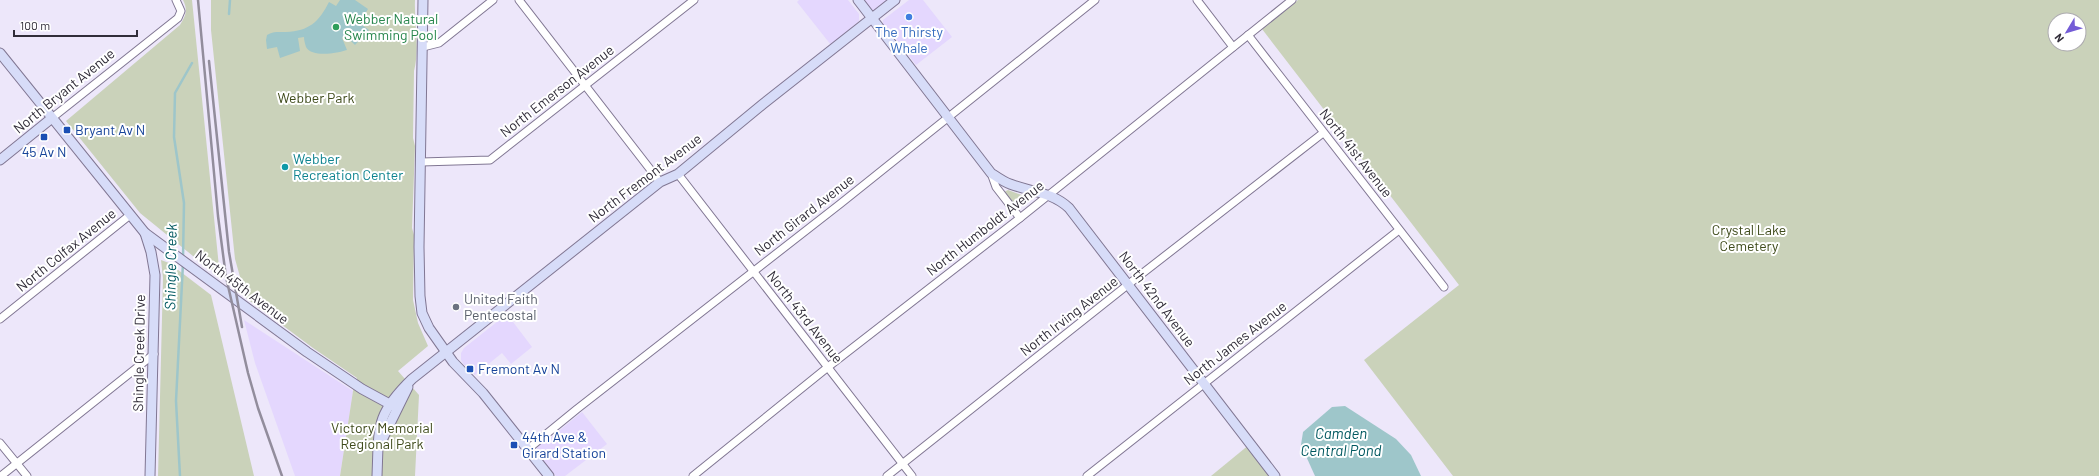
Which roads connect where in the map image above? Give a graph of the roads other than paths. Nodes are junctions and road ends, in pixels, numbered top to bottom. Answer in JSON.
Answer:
{"nodes":[{"id":1,"x":176,"y":0,"type":"edge"},
{"id":2,"x":422,"y":0,"type":"edge"},
{"id":3,"x":493,"y":0,"type":"edge"},
{"id":4,"x":519,"y":0,"type":"edge"},
{"id":5,"x":694,"y":0,"type":"edge"},
{"id":6,"x":858,"y":0,"type":"edge"},
{"id":7,"x":895,"y":0,"type":"edge"},
{"id":8,"x":1095,"y":0,"type":"edge"},
{"id":9,"x":1197,"y":0,"type":"edge"},
{"id":10,"x":1292,"y":0,"type":"edge"},
{"id":11,"x":871,"y":18,"type":"junction"},
{"id":12,"x":1248,"y":35,"type":"junction"},
{"id":13,"x":423,"y":47,"type":"junction"},
{"id":14,"x":1233,"y":48,"type":"junction"},
{"id":15,"x":0,"y":53,"type":"edge"},
{"id":16,"x":586,"y":85,"type":"junction"},
{"id":17,"x":52,"y":118,"type":"junction"},
{"id":18,"x":948,"y":118,"type":"junction"},
{"id":19,"x":1323,"y":132,"type":"junction"},
{"id":20,"x":0,"y":160,"type":"edge"},
{"id":21,"x":421,"y":162,"type":"junction"},
{"id":22,"x":991,"y":173,"type":"junction"},
{"id":23,"x":678,"y":174,"type":"junction"},
{"id":24,"x":660,"y":182,"type":"junction"},
{"id":25,"x":1049,"y":195,"type":"junction"},
{"id":26,"x":130,"y":216,"type":"junction"},
{"id":27,"x":1020,"y":218,"type":"junction"},
{"id":28,"x":1399,"y":230,"type":"junction"},
{"id":29,"x":145,"y":233,"type":"junction"},
{"id":30,"x":754,"y":272,"type":"junction"},
{"id":31,"x":1129,"y":285,"type":"junction"},
{"id":32,"x":1444,"y":287,"type":"dead end"},
{"id":33,"x":0,"y":320,"type":"edge"},
{"id":34,"x":446,"y":352,"type":"junction"},
{"id":35,"x":154,"y":354,"type":"junction"},
{"id":36,"x":828,"y":367,"type":"junction"},
{"id":37,"x":1204,"y":384,"type":"junction"},
{"id":38,"x":393,"y":406,"type":"junction"},
{"id":39,"x":0,"y":443,"type":"edge"},
{"id":40,"x":528,"y":449,"type":"junction"},
{"id":41,"x":903,"y":463,"type":"junction"},
{"id":42,"x":17,"y":464,"type":"junction"},
{"id":43,"x":1,"y":476,"type":"edge"},
{"id":44,"x":27,"y":476,"type":"edge"},
{"id":45,"x":150,"y":476,"type":"edge"},
{"id":46,"x":377,"y":476,"type":"edge"},
{"id":47,"x":549,"y":476,"type":"edge"},
{"id":48,"x":693,"y":476,"type":"edge"},
{"id":49,"x":887,"y":476,"type":"edge"},
{"id":50,"x":912,"y":476,"type":"edge"},
{"id":51,"x":1087,"y":476,"type":"edge"},
{"id":52,"x":1275,"y":476,"type":"edge"}],
"edges":[{"from":1,"to":17,"type":"street","name":"North Bryant Avenue"},
{"from":2,"to":13,"type":"street"},
{"from":3,"to":13,"type":"street"},
{"from":4,"to":16,"type":"street"},
{"from":5,"to":16,"type":"street","name":"North Emerson Avenue"},
{"from":6,"to":11,"type":"street","name":"North 42nd Avenue"},
{"from":7,"to":11,"type":"street","name":"North Fremont Avenue"},
{"from":8,"to":18,"type":"street","name":"North Girard Avenue"},
{"from":9,"to":14,"type":"street"},
{"from":10,"to":12,"type":"street","name":"North Humboldt Avenue"},
{"from":11,"to":18,"type":"street","name":"North 42nd Avenue"},
{"from":11,"to":23,"type":"street","name":"North Fremont Avenue"},
{"from":12,"to":14,"type":"street","name":"North Humboldt Avenue"},
{"from":12,"to":19,"type":"street","name":"North 41st Avenue"},
{"from":13,"to":21,"type":"street"},
{"from":14,"to":25,"type":"street","name":"North Humboldt Avenue"},
{"from":15,"to":17,"type":"street","name":"North 45th Avenue"},
{"from":16,"to":21,"type":"street","name":"North Emerson Avenue"},
{"from":16,"to":24,"type":"street"},
{"from":17,"to":20,"type":"street","name":"North Bryant Avenue"},
{"from":17,"to":26,"type":"street","name":"North 45th Avenue"},
{"from":18,"to":22,"type":"street","name":"North 42nd Avenue"},
{"from":18,"to":30,"type":"street","name":"North Girard Avenue"},
{"from":19,"to":28,"type":"street","name":"North 41st Avenue"},
{"from":19,"to":31,"type":"street","name":"North Irving Avenue"},
{"from":21,"to":34,"type":"street"},
{"from":22,"to":25,"type":"street","name":"North 42nd Avenue"},
{"from":22,"to":27,"type":"street","name":"North 42nd Avenue"},
{"from":23,"to":24,"type":"street","name":"North Fremont Avenue"},
{"from":23,"to":30,"type":"street","name":"North 43rd Avenue"},
{"from":24,"to":34,"type":"street","name":"North Fremont Avenue"},
{"from":25,"to":27,"type":"street","name":"North Humboldt Avenue"},
{"from":25,"to":31,"type":"street","name":"North 42nd Avenue"},
{"from":26,"to":29,"type":"street","name":"North 45th Avenue"},
{"from":26,"to":33,"type":"street","name":"North Colfax Avenue"},
{"from":27,"to":36,"type":"street","name":"North Humboldt Avenue"},
{"from":28,"to":32,"type":"street","name":"North 41st Avenue"},
{"from":28,"to":37,"type":"street","name":"North James Avenue"},
{"from":29,"to":35,"type":"street","name":"Shingle Creek Drive"},
{"from":29,"to":38,"type":"street","name":"North 45th Avenue"},
{"from":30,"to":36,"type":"street","name":"North 43rd Avenue"},
{"from":30,"to":40,"type":"street","name":"North Girard Avenue"},
{"from":31,"to":37,"type":"street","name":"North 42nd Avenue"},
{"from":31,"to":41,"type":"street","name":"North Irving Avenue"},
{"from":34,"to":38,"type":"street","name":"North Fremont Avenue"},
{"from":34,"to":40,"type":"street"},
{"from":35,"to":42,"type":"street"},
{"from":35,"to":45,"type":"street","name":"Shingle Creek Drive"},
{"from":36,"to":41,"type":"street","name":"North 43rd Avenue"},
{"from":36,"to":48,"type":"street","name":"North Humboldt Avenue"},
{"from":37,"to":51,"type":"street","name":"North James Avenue"},
{"from":37,"to":52,"type":"street","name":"North 42nd Avenue"},
{"from":38,"to":46,"type":"street"},
{"from":39,"to":42,"type":"street"},
{"from":40,"to":47,"type":"street"},
{"from":41,"to":49,"type":"street","name":"North Irving Avenue"},
{"from":41,"to":50,"type":"street","name":"North 43rd Avenue"},
{"from":42,"to":43,"type":"street"},
{"from":42,"to":44,"type":"street"}]}
